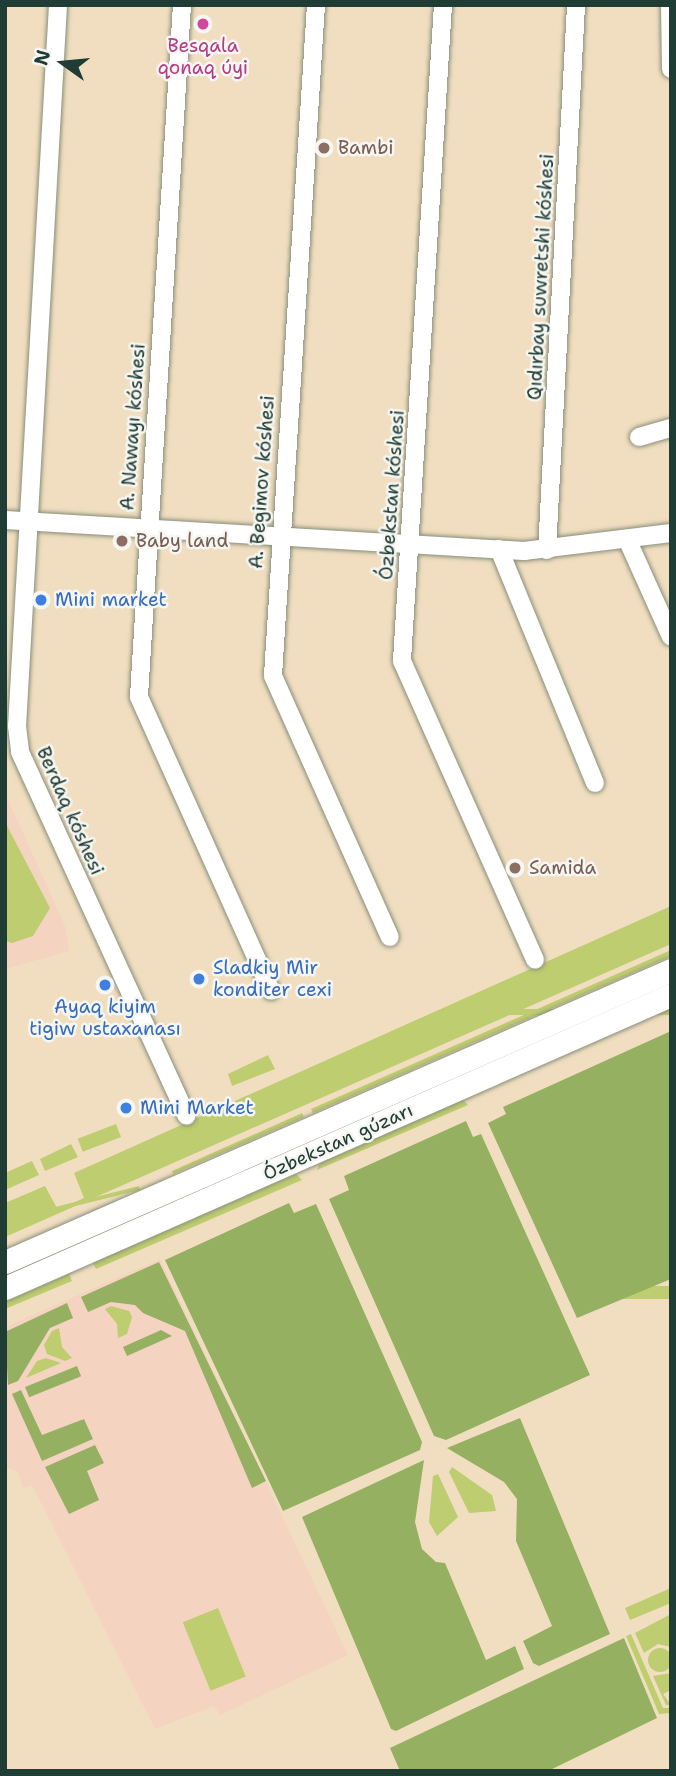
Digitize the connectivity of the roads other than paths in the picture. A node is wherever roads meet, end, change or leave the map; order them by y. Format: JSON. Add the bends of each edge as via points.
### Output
{"nodes":[{"id":1,"x":58,"y":5,"type":"edge"},
{"id":2,"x":181,"y":5,"type":"edge"},
{"id":3,"x":316,"y":5,"type":"edge"},
{"id":4,"x":443,"y":5,"type":"edge"},
{"id":5,"x":576,"y":5,"type":"edge"},
{"id":6,"x":670,"y":5,"type":"edge"},
{"id":7,"x":671,"y":69,"type":"edge"},
{"id":8,"x":671,"y":428,"type":"edge"},
{"id":9,"x":639,"y":437,"type":"dead end"},
{"id":10,"x":5,"y":520,"type":"edge"},
{"id":11,"x":29,"y":522,"type":"junction"},
{"id":12,"x":147,"y":528,"type":"junction"},
{"id":13,"x":671,"y":533,"type":"edge"},
{"id":14,"x":278,"y":537,"type":"junction"},
{"id":15,"x":627,"y":539,"type":"junction"},
{"id":16,"x":410,"y":544,"type":"junction"},
{"id":17,"x":499,"y":549,"type":"junction"},
{"id":18,"x":547,"y":550,"type":"junction"},
{"id":19,"x":671,"y":637,"type":"edge"},
{"id":20,"x":596,"y":783,"type":"dead end"},
{"id":21,"x":390,"y":937,"type":"dead end"},
{"id":22,"x":535,"y":960,"type":"dead end"},
{"id":23,"x":671,"y":970,"type":"edge"},
{"id":24,"x":271,"y":991,"type":"dead end"},
{"id":25,"x":671,"y":995,"type":"edge"},
{"id":26,"x":187,"y":1116,"type":"dead end"},
{"id":27,"x":5,"y":1262,"type":"edge"},
{"id":28,"x":5,"y":1288,"type":"edge"}],
"edges":[{"from":1,"to":11,"type":"street","name":"Berdaq kóshesi"},
{"from":2,"to":12,"type":"street","name":"A. Nawayı kóshesi"},
{"from":3,"to":14,"type":"street","name":"A. Begimov kóshesi"},
{"from":4,"to":16,"type":"street","name":"Ózbekstan kóshesi"},
{"from":5,"to":18,"type":"street","name":"Qıdırbay suwretshi kóshesi"},
{"from":6,"to":7,"type":"street"},
{"from":8,"to":9,"type":"street"},
{"from":10,"to":11,"type":"street"},
{"from":11,"to":12,"type":"street"},
{"from":11,"to":26,"type":"street","name":"Berdaq kóshesi","via":[[16,726],[20,752]]},
{"from":12,"to":14,"type":"street"},
{"from":12,"to":24,"type":"street","name":"A. Nawayı kóshesi","via":[[139,697]]},
{"from":13,"to":15,"type":"street"},
{"from":14,"to":16,"type":"street"},
{"from":14,"to":21,"type":"street","name":"A. Begimov kóshesi","via":[[273,676]]},
{"from":15,"to":18,"type":"street"},
{"from":15,"to":19,"type":"street"},
{"from":16,"to":17,"type":"street"},
{"from":16,"to":22,"type":"street","name":"Ózbekstan kóshesi","via":[[402,661]]},
{"from":17,"to":18,"type":"street"},
{"from":17,"to":20,"type":"street"},
{"from":23,"to":27,"type":"main road","name":"Ózbekstan gúzarı"},
{"from":25,"to":28,"type":"main road","name":"Ózbekstan gúzarı"}]}
